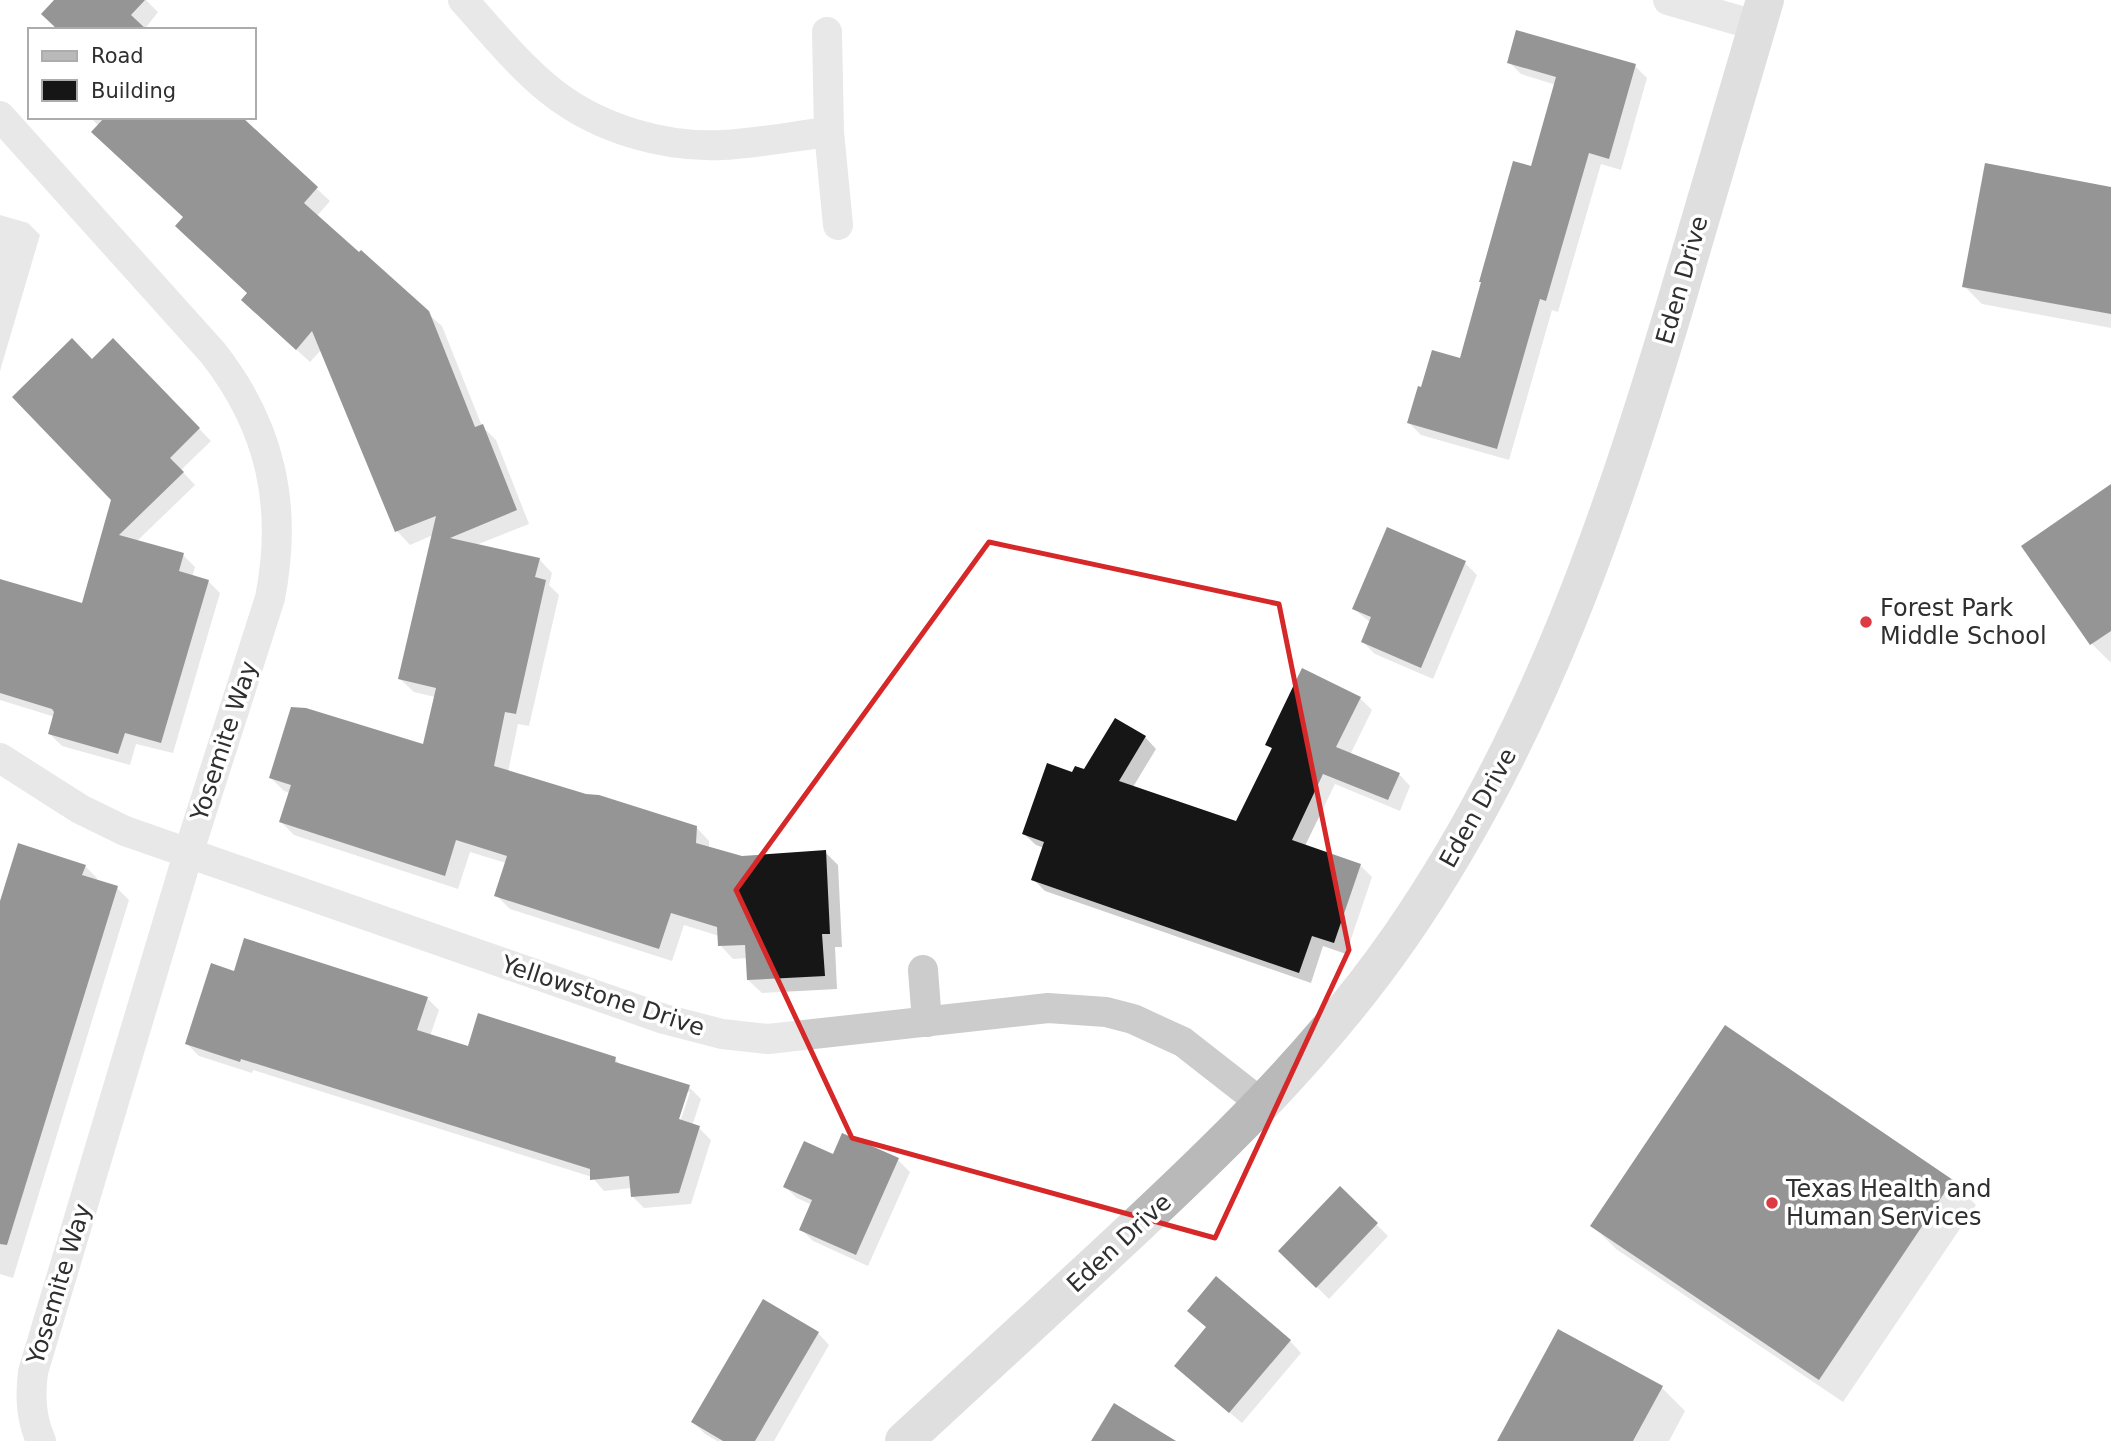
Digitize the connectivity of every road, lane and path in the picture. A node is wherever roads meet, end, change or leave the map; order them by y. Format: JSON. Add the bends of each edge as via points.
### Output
{"nodes":[{"id":1,"x":463,"y":0,"type":"edge"},
{"id":2,"x":1668,"y":0,"type":"edge"},
{"id":3,"x":1761,"y":13,"type":"edge"},
{"id":4,"x":827,"y":32,"type":"dead end"},
{"id":5,"x":0,"y":116,"type":"edge"},
{"id":6,"x":830,"y":132,"type":"junction"},
{"id":7,"x":838,"y":225,"type":"dead end"},
{"id":8,"x":0,"y":758,"type":"edge"},
{"id":9,"x":188,"y":854,"type":"junction"},
{"id":10,"x":923,"y":970,"type":"dead end"},
{"id":11,"x":927,"y":1022,"type":"junction"},
{"id":12,"x":1261,"y":1103,"type":"junction"},
{"id":13,"x":41,"y":1441,"type":"edge"},
{"id":14,"x":904,"y":1441,"type":"edge"}],
"edges":[{"from":1,"to":6,"type":"street","via":[[554,94],[639,135],[723,145]]},
{"from":2,"to":3,"type":"street"},
{"from":3,"to":12,"type":"street","name":"Eden Drive","via":[[1635,438],[1605,528],[1532,706],[1477,812],[1398,940],[1304,1058]]},
{"from":4,"to":6,"type":"street"},
{"from":5,"to":9,"type":"street","name":"Yosemite Way","via":[[213,353],[243,395],[265,449],[277,514],[275,572]]},
{"from":6,"to":7,"type":"street"},
{"from":8,"to":9,"type":"street","name":"Yellowstone Drive","via":[[100,820]]},
{"from":9,"to":11,"type":"street","name":"Yellowstone Drive","via":[[664,1019],[722,1034],[768,1039]]},
{"from":9,"to":13,"type":"street","name":"Yosemite Way","via":[[33,1372],[30,1400]]},
{"from":10,"to":11,"type":"street"},
{"from":11,"to":12,"type":"street","name":"Yellowstone Drive","via":[[1048,1008],[1119,1015],[1182,1042]]},
{"from":12,"to":14,"type":"street","name":"Eden Drive","via":[[1186,1181]]}]}
